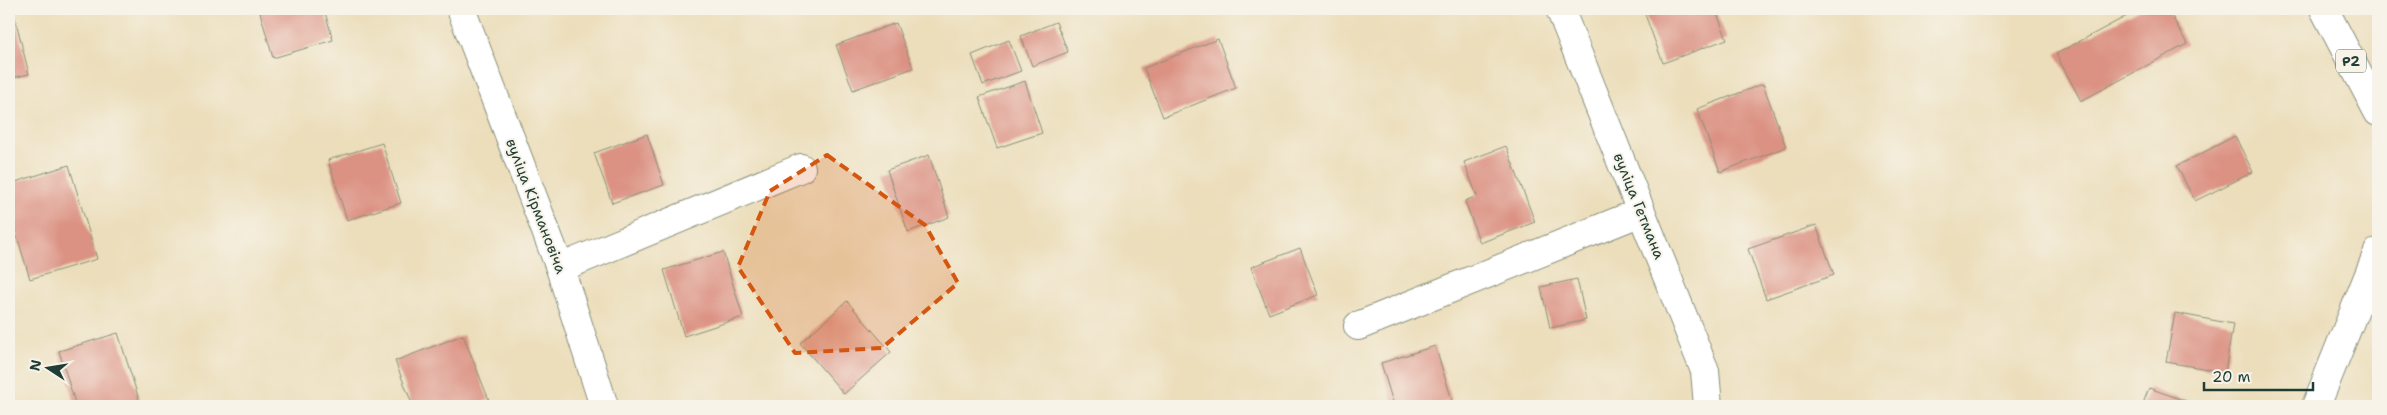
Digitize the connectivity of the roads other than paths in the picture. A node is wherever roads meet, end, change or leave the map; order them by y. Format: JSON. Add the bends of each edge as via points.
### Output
{"nodes":[{"id":1,"x":460,"y":9,"type":"edge"},
{"id":2,"x":1560,"y":9,"type":"edge"},
{"id":3,"x":2324,"y":9,"type":"edge"},
{"id":4,"x":2378,"y":112,"type":"edge"},
{"id":5,"x":801,"y":168,"type":"dead end"},
{"id":6,"x":1641,"y":212,"type":"junction"},
{"id":7,"x":2378,"y":252,"type":"edge"},
{"id":8,"x":560,"y":268,"type":"junction"},
{"id":9,"x":1358,"y":326,"type":"dead end"},
{"id":10,"x":604,"y":406,"type":"edge"},
{"id":11,"x":1708,"y":406,"type":"edge"},
{"id":12,"x":2316,"y":406,"type":"edge"}],
"edges":[{"from":1,"to":8,"type":"street","name":"вуліца Кірмановіча"},
{"from":2,"to":6,"type":"street","name":"вуліца Гетмана"},
{"from":3,"to":4,"type":"street","number":"Р2"},
{"from":5,"to":8,"type":"street"},
{"from":6,"to":9,"type":"street"},
{"from":6,"to":11,"type":"street","name":"вуліца Гетмана","via":[[1705,371]]},
{"from":7,"to":12,"type":"street"},
{"from":8,"to":10,"type":"street","name":"вуліца Кірмановіча"}]}
